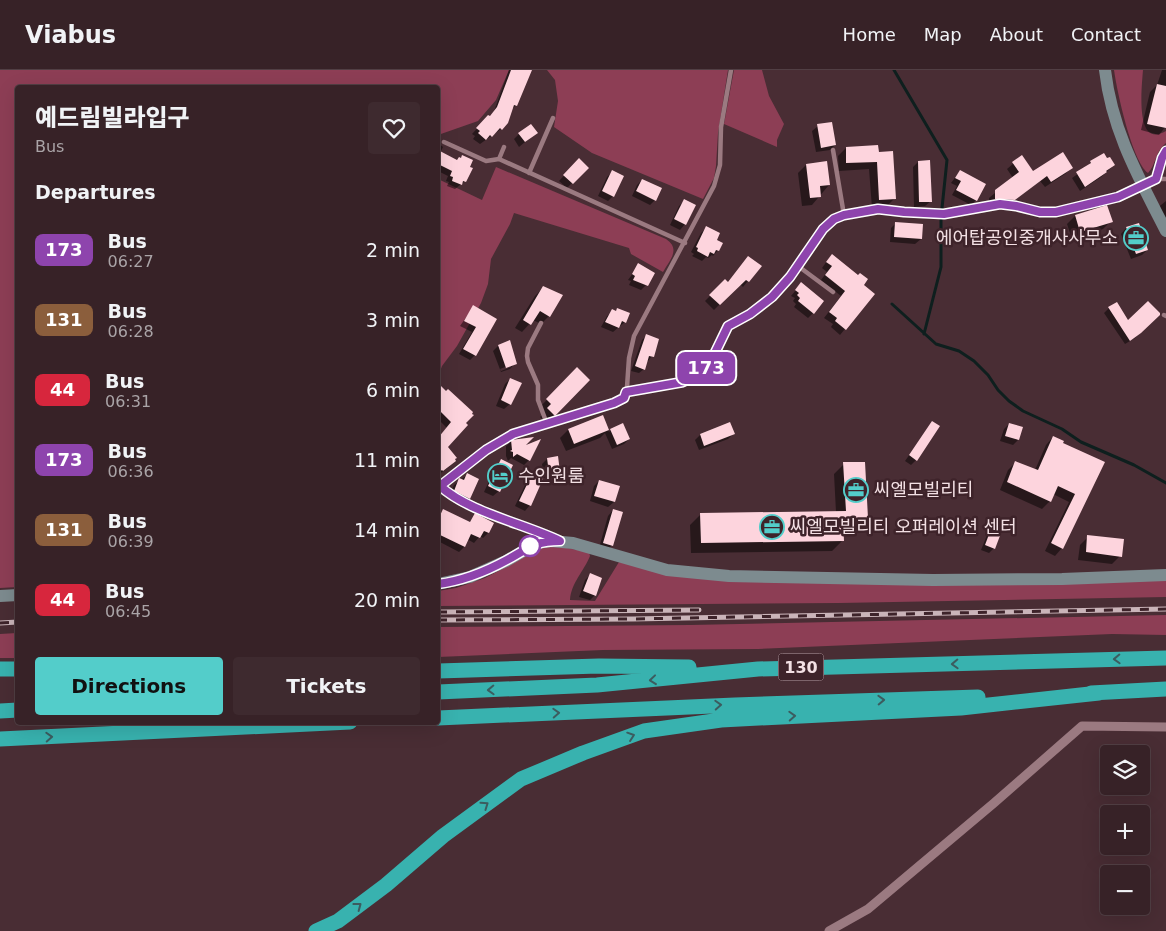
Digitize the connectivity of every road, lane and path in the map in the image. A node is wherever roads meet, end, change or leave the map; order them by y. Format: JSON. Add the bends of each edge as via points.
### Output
{"nodes":[{"id":1,"x":731,"y":70,"type":"edge"},
{"id":2,"x":1105,"y":70,"type":"edge"},
{"id":3,"x":553,"y":118,"type":"dead end"},
{"id":4,"x":444,"y":142,"type":"dead end"},
{"id":5,"x":504,"y":147,"type":"dead end"},
{"id":6,"x":834,"y":150,"type":"dead end"},
{"id":7,"x":1166,"y":151,"type":"edge"},
{"id":8,"x":499,"y":159,"type":"junction"},
{"id":9,"x":529,"y":173,"type":"junction"},
{"id":10,"x":1156,"y":179,"type":"junction"},
{"id":11,"x":1166,"y":179,"type":"edge"},
{"id":12,"x":1142,"y":186,"type":"junction"},
{"id":13,"x":844,"y":215,"type":"junction"},
{"id":14,"x":1166,"y":231,"type":"edge"},
{"id":15,"x":685,"y":242,"type":"junction"},
{"id":16,"x":798,"y":266,"type":"junction"},
{"id":17,"x":833,"y":292,"type":"dead end"},
{"id":18,"x":541,"y":323,"type":"dead end"},
{"id":19,"x":626,"y":392,"type":"junction"},
{"id":20,"x":547,"y":424,"type":"junction"},
{"id":21,"x":440,"y":486,"type":"edge"},
{"id":22,"x":440,"y":488,"type":"edge"},
{"id":23,"x":560,"y":541,"type":"junction"},
{"id":24,"x":1166,"y":574,"type":"edge"},
{"id":25,"x":440,"y":584,"type":"edge"},
{"id":26,"x":15,"y":595,"type":"edge"},
{"id":27,"x":0,"y":596,"type":"edge"},
{"id":28,"x":1166,"y":658,"type":"edge"},
{"id":29,"x":758,"y":668,"type":"junction"},
{"id":30,"x":0,"y":669,"type":"edge"},
{"id":31,"x":15,"y":669,"type":"edge"},
{"id":32,"x":440,"y":671,"type":"edge"},
{"id":33,"x":1166,"y":689,"type":"edge"},
{"id":34,"x":440,"y":692,"type":"edge"},
{"id":35,"x":1099,"y":693,"type":"junction"},
{"id":36,"x":15,"y":710,"type":"edge"},
{"id":37,"x":0,"y":711,"type":"edge"},
{"id":38,"x":440,"y":718,"type":"edge"},
{"id":39,"x":288,"y":725,"type":"edge"},
{"id":40,"x":1166,"y":727,"type":"edge"},
{"id":41,"x":0,"y":739,"type":"edge"},
{"id":42,"x":316,"y":931,"type":"edge"},
{"id":43,"x":829,"y":931,"type":"edge"}],
"edges":[{"from":1,"to":15,"type":"lane","via":[[721,127],[718,175]]},
{"from":2,"to":12,"type":"street","via":[[1119,134]]},
{"from":3,"to":9,"type":"lane"},
{"from":4,"to":8,"type":"lane","via":[[486,160]]},
{"from":5,"to":8,"type":"lane"},
{"from":6,"to":13,"type":"lane"},
{"from":7,"to":10,"type":"lane"},
{"from":8,"to":9,"type":"lane"},
{"from":9,"to":15,"type":"lane"},
{"from":10,"to":11,"type":"lane"},
{"from":10,"to":12,"type":"lane"},
{"from":12,"to":13,"type":"lane","via":[[1118,197],[1056,212],[1000,204],[944,214],[878,209]]},
{"from":12,"to":14,"type":"street"},
{"from":13,"to":16,"type":"lane","via":[[823,229]]},
{"from":15,"to":19,"type":"lane","via":[[634,336]]},
{"from":16,"to":17,"type":"lane"},
{"from":16,"to":19,"type":"lane","via":[[772,297],[728,326],[712,359],[700,373],[683,382]]},
{"from":18,"to":20,"type":"lane","via":[[527,356]]},
{"from":19,"to":20,"type":"lane","via":[[624,398],[614,403]]},
{"from":20,"to":21,"type":"lane","via":[[504,438]]},
{"from":22,"to":23,"type":"lane","via":[[472,505]]},
{"from":23,"to":24,"type":"street","via":[[667,570],[729,576],[933,580]]},
{"from":23,"to":25,"type":"street","via":[[537,543],[470,577]]},
{"from":26,"to":27,"type":"street"},
{"from":28,"to":29,"type":"highway","number":"130","one_way":true},
{"from":29,"to":32,"type":"highway","via":[[599,666]]},
{"from":29,"to":34,"type":"highway","number":"130","one_way":true,"via":[[597,685]]},
{"from":30,"to":31,"type":"highway"},
{"from":33,"to":35,"type":"highway","number":"130"},
{"from":38,"to":35,"type":"highway","number":"130","one_way":true},
{"from":42,"to":35,"type":"highway","one_way":true,"via":[[338,921],[443,836],[521,779],[644,731],[721,720],[961,708]]},
{"from":36,"to":37,"type":"highway"},
{"from":41,"to":39,"type":"highway","one_way":true},
{"from":40,"to":43,"type":"street","via":[[1082,726],[868,909]]}]}
